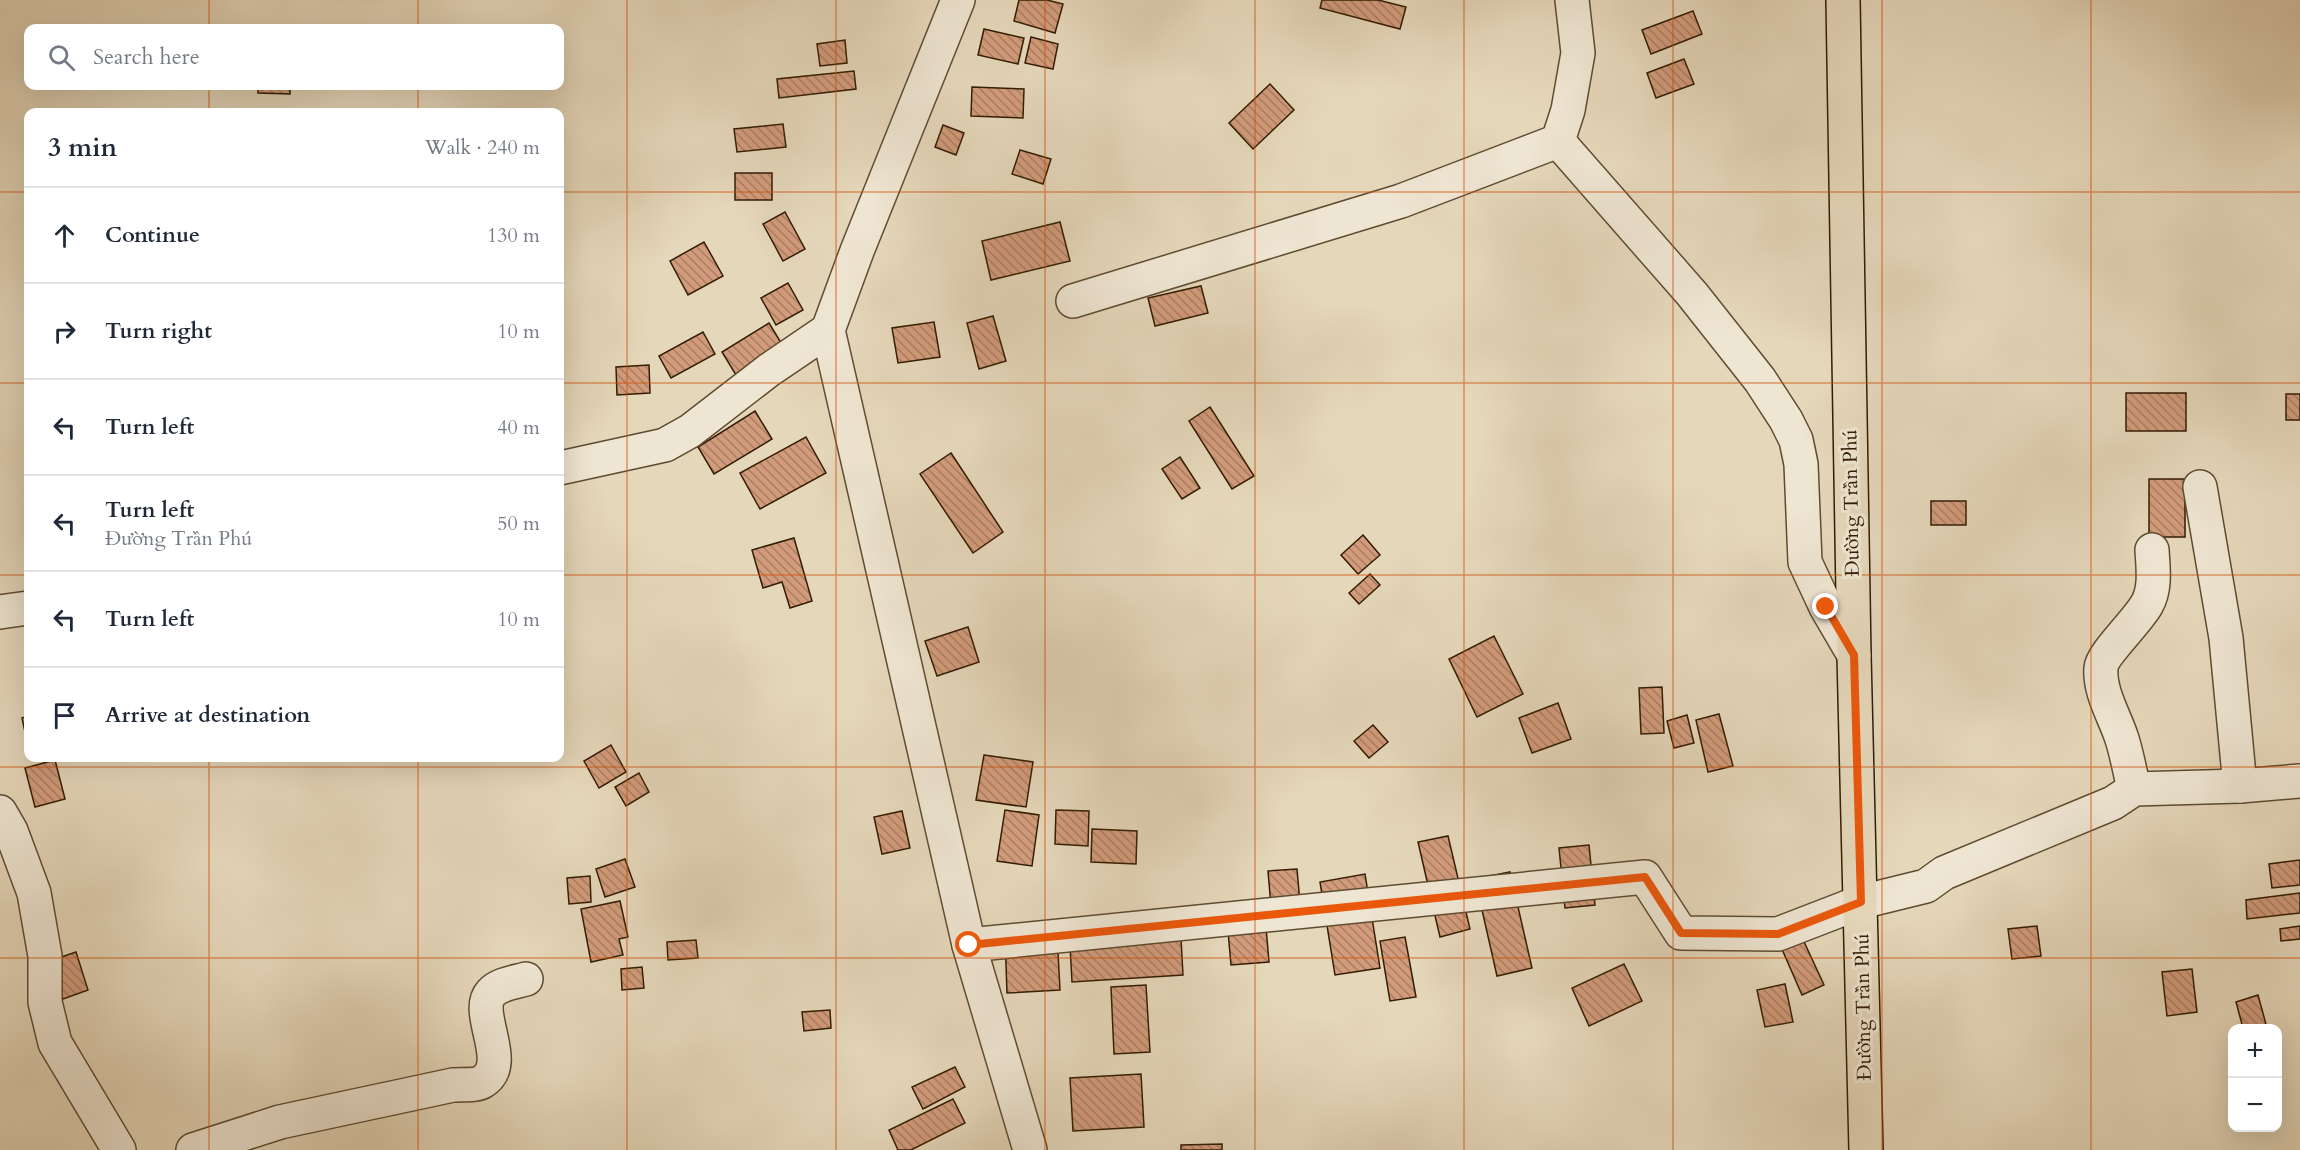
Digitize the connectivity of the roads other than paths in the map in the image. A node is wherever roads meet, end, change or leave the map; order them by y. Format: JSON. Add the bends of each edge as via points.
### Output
{"nodes":[{"id":1,"x":958,"y":0,"type":"edge"},
{"id":2,"x":1572,"y":0,"type":"edge"},
{"id":3,"x":1843,"y":0,"type":"edge"},
{"id":4,"x":1558,"y":141,"type":"junction"},
{"id":5,"x":1073,"y":301,"type":"dead end"},
{"id":6,"x":828,"y":330,"type":"junction"},
{"id":7,"x":564,"y":467,"type":"edge"},
{"id":8,"x":2200,"y":487,"type":"dead end"},
{"id":9,"x":2152,"y":550,"type":"dead end"},
{"id":10,"x":24,"y":609,"type":"edge"},
{"id":11,"x":0,"y":612,"type":"edge"},
{"id":12,"x":1854,"y":655,"type":"junction"},
{"id":13,"x":2300,"y":781,"type":"edge"},
{"id":14,"x":2240,"y":786,"type":"junction"},
{"id":15,"x":2134,"y":789,"type":"junction"},
{"id":16,"x":0,"y":812,"type":"edge"},
{"id":17,"x":1861,"y":902,"type":"junction"},
{"id":18,"x":969,"y":945,"type":"junction"},
{"id":19,"x":526,"y":979,"type":"dead end"},
{"id":20,"x":119,"y":1150,"type":"edge"},
{"id":21,"x":193,"y":1150,"type":"edge"},
{"id":22,"x":1030,"y":1150,"type":"edge"},
{"id":23,"x":1866,"y":1150,"type":"edge"}],
"edges":[{"from":1,"to":6,"type":"street"},
{"from":2,"to":4,"type":"street","via":[[1578,53]]},
{"from":3,"to":12,"type":"main road","name":"Đường Trần Phú"},
{"from":4,"to":5,"type":"street","via":[[1401,201]]},
{"from":4,"to":12,"type":"street","via":[[1692,294],[1760,380],[1786,420],[1796,440],[1801,464],[1805,562]]},
{"from":6,"to":7,"type":"street","via":[[665,445]]},
{"from":6,"to":18,"type":"street"},
{"from":8,"to":14,"type":"street","via":[[2226,638]]},
{"from":9,"to":15,"type":"street","via":[[2152,592],[2147,604],[2101,666]]},
{"from":10,"to":11,"type":"street"},
{"from":12,"to":17,"type":"main road","name":"Đường Trần Phú"},
{"from":13,"to":14,"type":"street"},
{"from":14,"to":15,"type":"street"},
{"from":15,"to":17,"type":"street","via":[[2113,803],[1944,873],[1926,886]]},
{"from":16,"to":20,"type":"street","via":[[34,893],[45,956],[49,1027]]},
{"from":17,"to":18,"type":"street","via":[[1778,934],[1681,933],[1645,877]]},
{"from":17,"to":23,"type":"main road","name":"Đường Trần Phú"},
{"from":18,"to":22,"type":"street"},
{"from":19,"to":21,"type":"street","via":[[498,987],[490,994],[486,1005],[495,1061],[489,1076],[480,1083],[453,1085],[280,1122]]}]}
